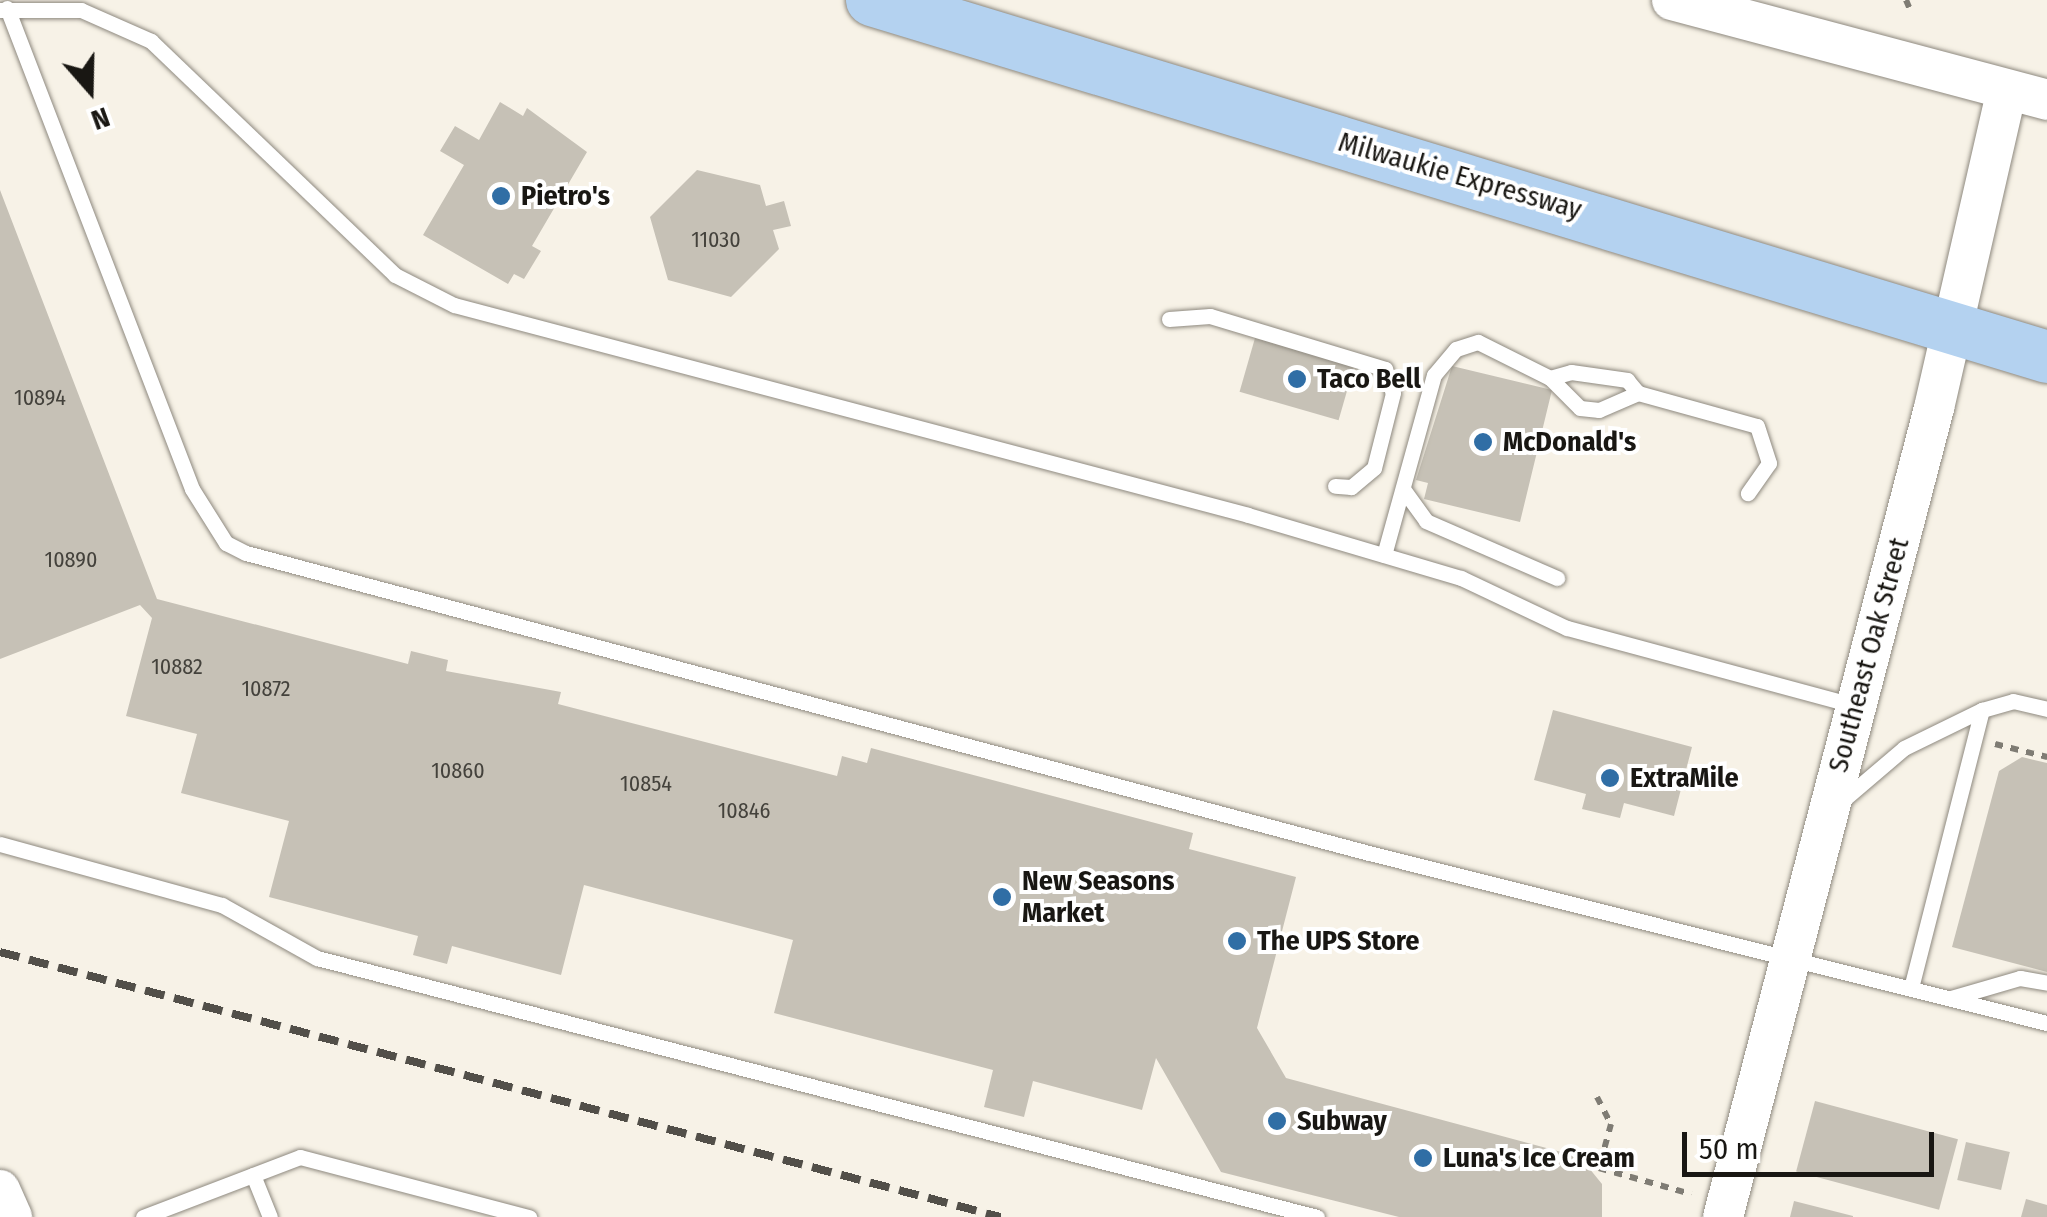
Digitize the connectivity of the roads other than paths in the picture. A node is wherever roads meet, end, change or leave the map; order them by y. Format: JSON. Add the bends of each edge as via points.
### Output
{"nodes":[{"id":1,"x":872,"y":0,"type":"edge"},
{"id":2,"x":1672,"y":0,"type":"edge"},
{"id":3,"x":3,"y":9,"type":"edge"},
{"id":4,"x":2008,"y":90,"type":"junction"},
{"id":5,"x":2047,"y":100,"type":"edge"},
{"id":6,"x":1169,"y":320,"type":"dead end"},
{"id":7,"x":1952,"y":324,"type":"junction"},
{"id":8,"x":2047,"y":356,"type":"edge"},
{"id":9,"x":1550,"y":378,"type":"junction"},
{"id":10,"x":1638,"y":393,"type":"junction"},
{"id":11,"x":1335,"y":486,"type":"dead end"},
{"id":12,"x":1403,"y":489,"type":"junction"},
{"id":13,"x":1748,"y":493,"type":"dead end"},
{"id":14,"x":1384,"y":555,"type":"junction"},
{"id":15,"x":1557,"y":578,"type":"dead end"},
{"id":16,"x":1856,"y":706,"type":"junction"},
{"id":17,"x":1982,"y":710,"type":"junction"},
{"id":18,"x":2047,"y":710,"type":"edge"},
{"id":19,"x":1828,"y":812,"type":"junction"},
{"id":20,"x":0,"y":844,"type":"edge"},
{"id":21,"x":1788,"y":958,"type":"junction"},
{"id":22,"x":2047,"y":983,"type":"edge"},
{"id":23,"x":1911,"y":988,"type":"junction"},
{"id":24,"x":1951,"y":998,"type":"junction"},
{"id":25,"x":2047,"y":1023,"type":"edge"},
{"id":26,"x":253,"y":1175,"type":"junction"},
{"id":27,"x":0,"y":1190,"type":"edge"},
{"id":28,"x":1708,"y":1206,"type":"edge"},
{"id":29,"x":12,"y":1217,"type":"edge"},
{"id":30,"x":143,"y":1217,"type":"edge"},
{"id":31,"x":270,"y":1217,"type":"edge"},
{"id":32,"x":530,"y":1217,"type":"edge"},
{"id":33,"x":1317,"y":1217,"type":"edge"}],
"edges":[{"from":1,"to":7,"type":"highway","name":"Milwaukie Expressway"},
{"from":2,"to":4,"type":"street"},
{"from":3,"to":14,"type":"lane","via":[[80,10],[150,41],[414,290]]},
{"from":3,"to":21,"type":"lane","via":[[192,488],[226,543],[1369,854]]},
{"from":4,"to":5,"type":"street"},
{"from":4,"to":7,"type":"street","name":"Southeast Oak Street"},
{"from":6,"to":11,"type":"lane","via":[[1210,316],[1385,369],[1393,392],[1374,468],[1351,487]]},
{"from":7,"to":8,"type":"highway","name":"Milwaukie Expressway"},
{"from":7,"to":16,"type":"street","name":"Southeast Oak Street"},
{"from":9,"to":10,"type":"lane","via":[[1571,372],[1626,380]]},
{"from":9,"to":10,"type":"lane","via":[[1580,408]]},
{"from":9,"to":12,"type":"lane","via":[[1478,342],[1456,349],[1434,376]]},
{"from":10,"to":13,"type":"lane","via":[[1757,426],[1769,463]]},
{"from":12,"to":14,"type":"lane"},
{"from":12,"to":15,"type":"lane","via":[[1426,520]]},
{"from":14,"to":16,"type":"lane","via":[[1461,578],[1568,628]]},
{"from":16,"to":19,"type":"street","name":"Southeast Oak Street"},
{"from":17,"to":18,"type":"lane","via":[[2013,702]]},
{"from":17,"to":19,"type":"lane","via":[[1904,748]]},
{"from":17,"to":23,"type":"lane"},
{"from":19,"to":21,"type":"street","name":"Southeast Oak Street"},
{"from":20,"to":33,"type":"lane","via":[[222,905],[317,958]]},
{"from":21,"to":23,"type":"lane"},
{"from":21,"to":28,"type":"street","name":"Southeast Oak Street"},
{"from":22,"to":24,"type":"lane","via":[[2020,978]]},
{"from":23,"to":24,"type":"lane"},
{"from":24,"to":25,"type":"lane"},
{"from":26,"to":30,"type":"lane"},
{"from":26,"to":31,"type":"lane"},
{"from":26,"to":32,"type":"lane","via":[[300,1158]]},
{"from":27,"to":29,"type":"street"}]}
